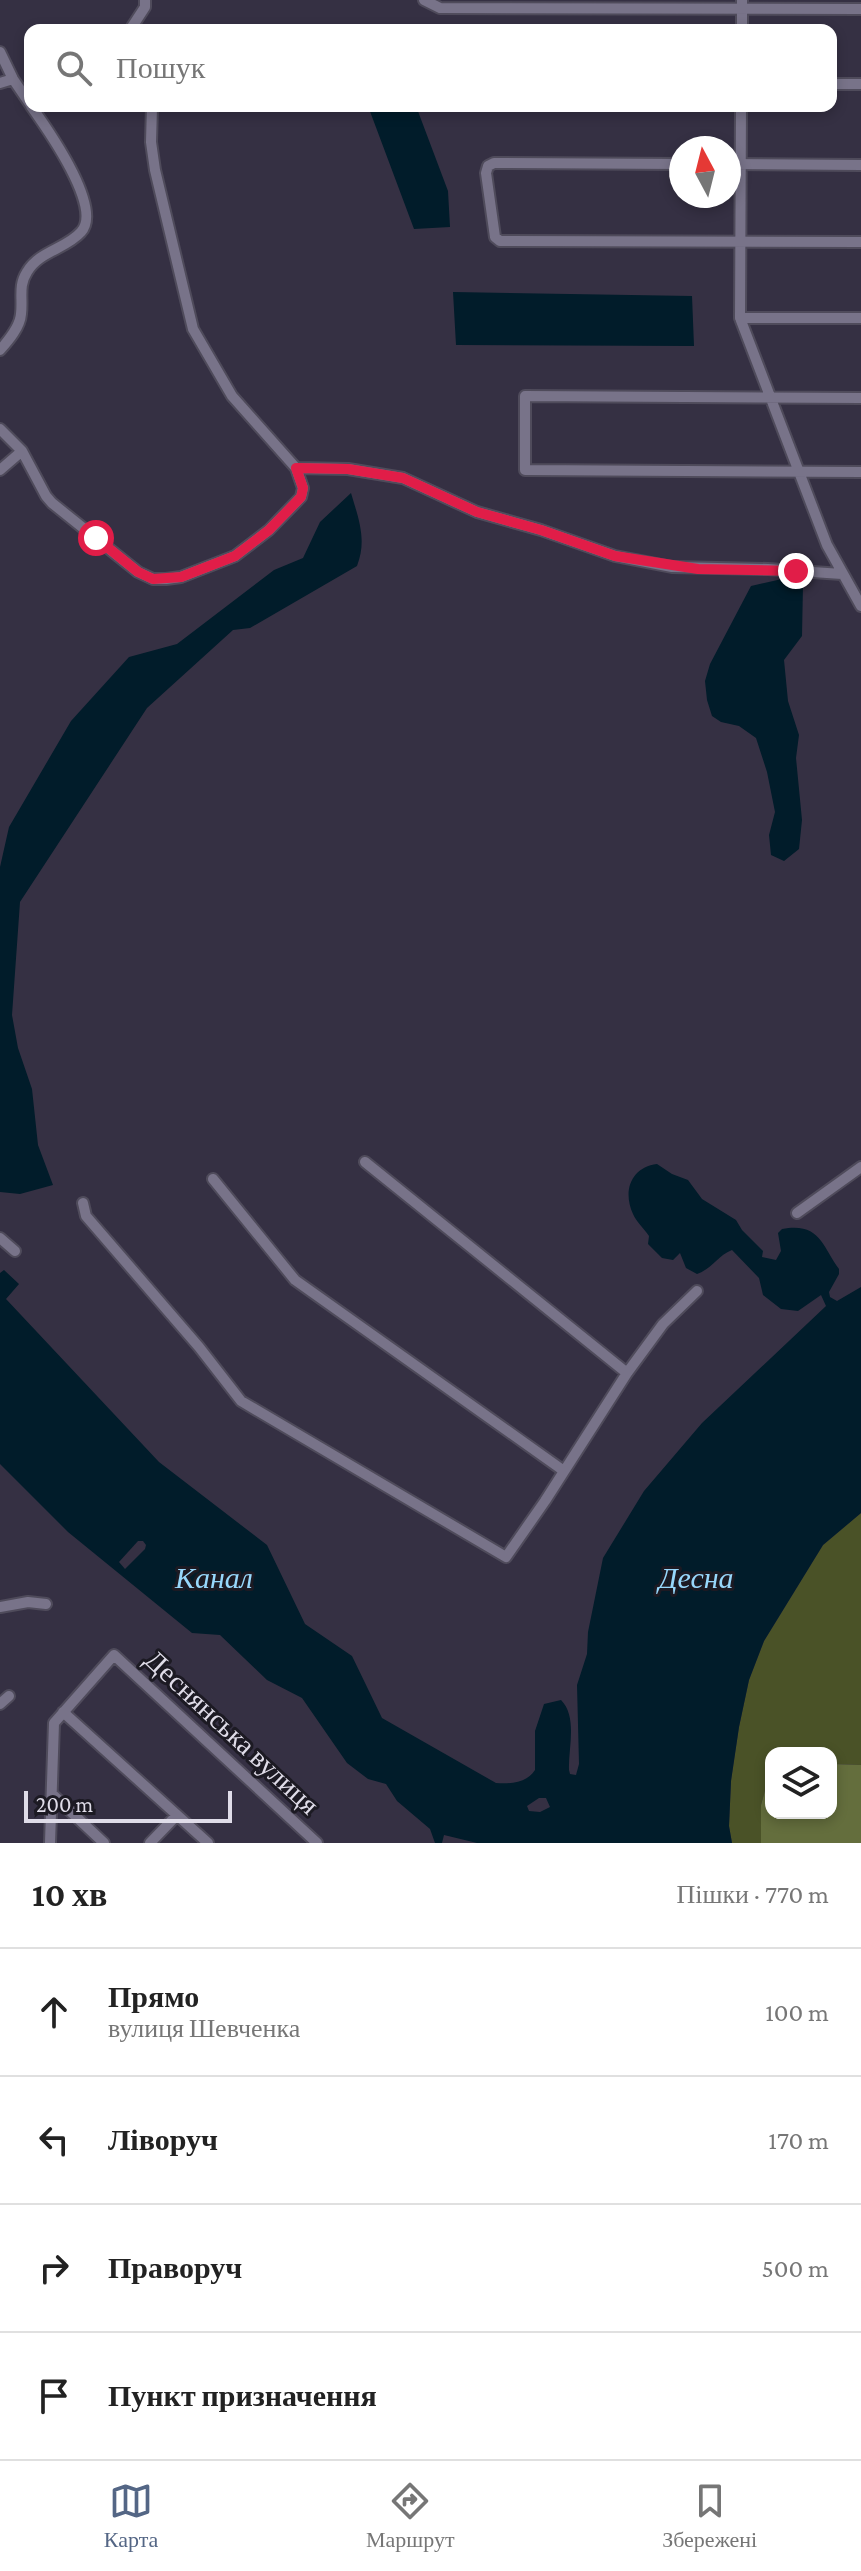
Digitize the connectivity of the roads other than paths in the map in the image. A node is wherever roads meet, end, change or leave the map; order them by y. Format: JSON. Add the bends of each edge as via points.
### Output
{"nodes":[{"id":1,"x":145,"y":0,"type":"edge"},
{"id":2,"x":424,"y":0,"type":"edge"},
{"id":3,"x":742,"y":4,"type":"edge"},
{"id":4,"x":861,"y":9,"type":"edge"},
{"id":5,"x":134,"y":24,"type":"edge"},
{"id":6,"x":0,"y":52,"type":"edge"},
{"id":7,"x":13,"y":79,"type":"junction"},
{"id":8,"x":0,"y":83,"type":"edge"},
{"id":9,"x":837,"y":84,"type":"edge"},
{"id":10,"x":861,"y":84,"type":"edge"},
{"id":11,"x":24,"y":95,"type":"edge"},
{"id":12,"x":35,"y":112,"type":"edge"},
{"id":13,"x":152,"y":112,"type":"edge"},
{"id":14,"x":740,"y":112,"type":"edge"},
{"id":15,"x":738,"y":136,"type":"edge"},
{"id":16,"x":669,"y":164,"type":"edge"},
{"id":17,"x":741,"y":164,"type":"edge"},
{"id":18,"x":861,"y":165,"type":"edge"},
{"id":19,"x":737,"y":208,"type":"edge"},
{"id":20,"x":739,"y":242,"type":"junction"},
{"id":21,"x":861,"y":242,"type":"edge"},
{"id":22,"x":740,"y":318,"type":"junction"},
{"id":23,"x":861,"y":318,"type":"edge"},
{"id":24,"x":0,"y":350,"type":"edge"},
{"id":25,"x":771,"y":398,"type":"junction"},
{"id":26,"x":861,"y":398,"type":"edge"},
{"id":27,"x":0,"y":429,"type":"edge"},
{"id":28,"x":22,"y":451,"type":"junction"},
{"id":29,"x":296,"y":468,"type":"junction"},
{"id":30,"x":0,"y":470,"type":"edge"},
{"id":31,"x":800,"y":472,"type":"junction"},
{"id":32,"x":861,"y":472,"type":"edge"},
{"id":33,"x":842,"y":574,"type":"junction"},
{"id":34,"x":861,"y":606,"type":"edge"},
{"id":35,"x":365,"y":1162,"type":"dead end"},
{"id":36,"x":861,"y":1167,"type":"edge"},
{"id":37,"x":213,"y":1179,"type":"dead end"},
{"id":38,"x":83,"y":1203,"type":"dead end"},
{"id":39,"x":797,"y":1213,"type":"dead end"},
{"id":40,"x":0,"y":1238,"type":"edge"},
{"id":41,"x":15,"y":1251,"type":"dead end"},
{"id":42,"x":697,"y":1291,"type":"dead end"},
{"id":43,"x":627,"y":1373,"type":"junction"},
{"id":44,"x":564,"y":1471,"type":"junction"},
{"id":45,"x":46,"y":1604,"type":"dead end"},
{"id":46,"x":0,"y":1607,"type":"edge"},
{"id":47,"x":9,"y":1696,"type":"dead end"},
{"id":48,"x":0,"y":1704,"type":"edge"},
{"id":49,"x":63,"y":1712,"type":"junction"},
{"id":50,"x":52,"y":1794,"type":"junction"},
{"id":51,"x":177,"y":1815,"type":"junction"},
{"id":52,"x":50,"y":1843,"type":"edge"},
{"id":53,"x":104,"y":1843,"type":"edge"},
{"id":54,"x":150,"y":1843,"type":"edge"},
{"id":55,"x":208,"y":1843,"type":"edge"},
{"id":56,"x":317,"y":1843,"type":"edge"}],
"edges":[{"from":1,"to":5,"type":"street"},
{"from":2,"to":3,"type":"street","via":[[440,8]]},
{"from":3,"to":4,"type":"street"},
{"from":6,"to":7,"type":"street"},
{"from":7,"to":8,"type":"street"},
{"from":7,"to":11,"type":"street"},
{"from":9,"to":10,"type":"street"},
{"from":12,"to":24,"type":"street","via":[[71,169],[85,224],[80,234],[29,269],[20,294],[20,322]]},
{"from":13,"to":29,"type":"street","via":[[155,170],[193,329],[232,396]]},
{"from":14,"to":15,"type":"street"},
{"from":16,"to":20,"type":"street","via":[[494,163],[486,173],[497,240]]},
{"from":17,"to":18,"type":"street"},
{"from":19,"to":20,"type":"street"},
{"from":20,"to":21,"type":"street"},
{"from":20,"to":22,"type":"street"},
{"from":22,"to":23,"type":"street"},
{"from":22,"to":25,"type":"street"},
{"from":25,"to":26,"type":"street"},
{"from":25,"to":31,"type":"street"},
{"from":25,"to":31,"type":"street","via":[[525,396],[525,470]]},
{"from":27,"to":28,"type":"street"},
{"from":28,"to":29,"type":"street","via":[[52,503],[153,579],[181,577],[250,547],[301,497]]},
{"from":28,"to":30,"type":"street"},
{"from":29,"to":33,"type":"street","via":[[403,478],[477,512],[615,556],[698,569]]},
{"from":31,"to":32,"type":"street"},
{"from":31,"to":33,"type":"street"},
{"from":33,"to":34,"type":"street"},
{"from":35,"to":43,"type":"street"},
{"from":36,"to":39,"type":"street"},
{"from":37,"to":44,"type":"street","via":[[295,1280]]},
{"from":38,"to":44,"type":"street","via":[[86,1216],[241,1401],[506,1557]]},
{"from":40,"to":41,"type":"street"},
{"from":42,"to":43,"type":"street","via":[[663,1324]]},
{"from":43,"to":44,"type":"street"},
{"from":45,"to":46,"type":"street"},
{"from":47,"to":48,"type":"street"},
{"from":49,"to":50,"type":"street","via":[[52,1733]]},
{"from":49,"to":51,"type":"street"},
{"from":49,"to":56,"type":"street","name":"Деснянська вулиця","via":[[114,1655]]},
{"from":50,"to":52,"type":"street"},
{"from":50,"to":53,"type":"street"},
{"from":51,"to":54,"type":"street"},
{"from":51,"to":55,"type":"street"}]}
